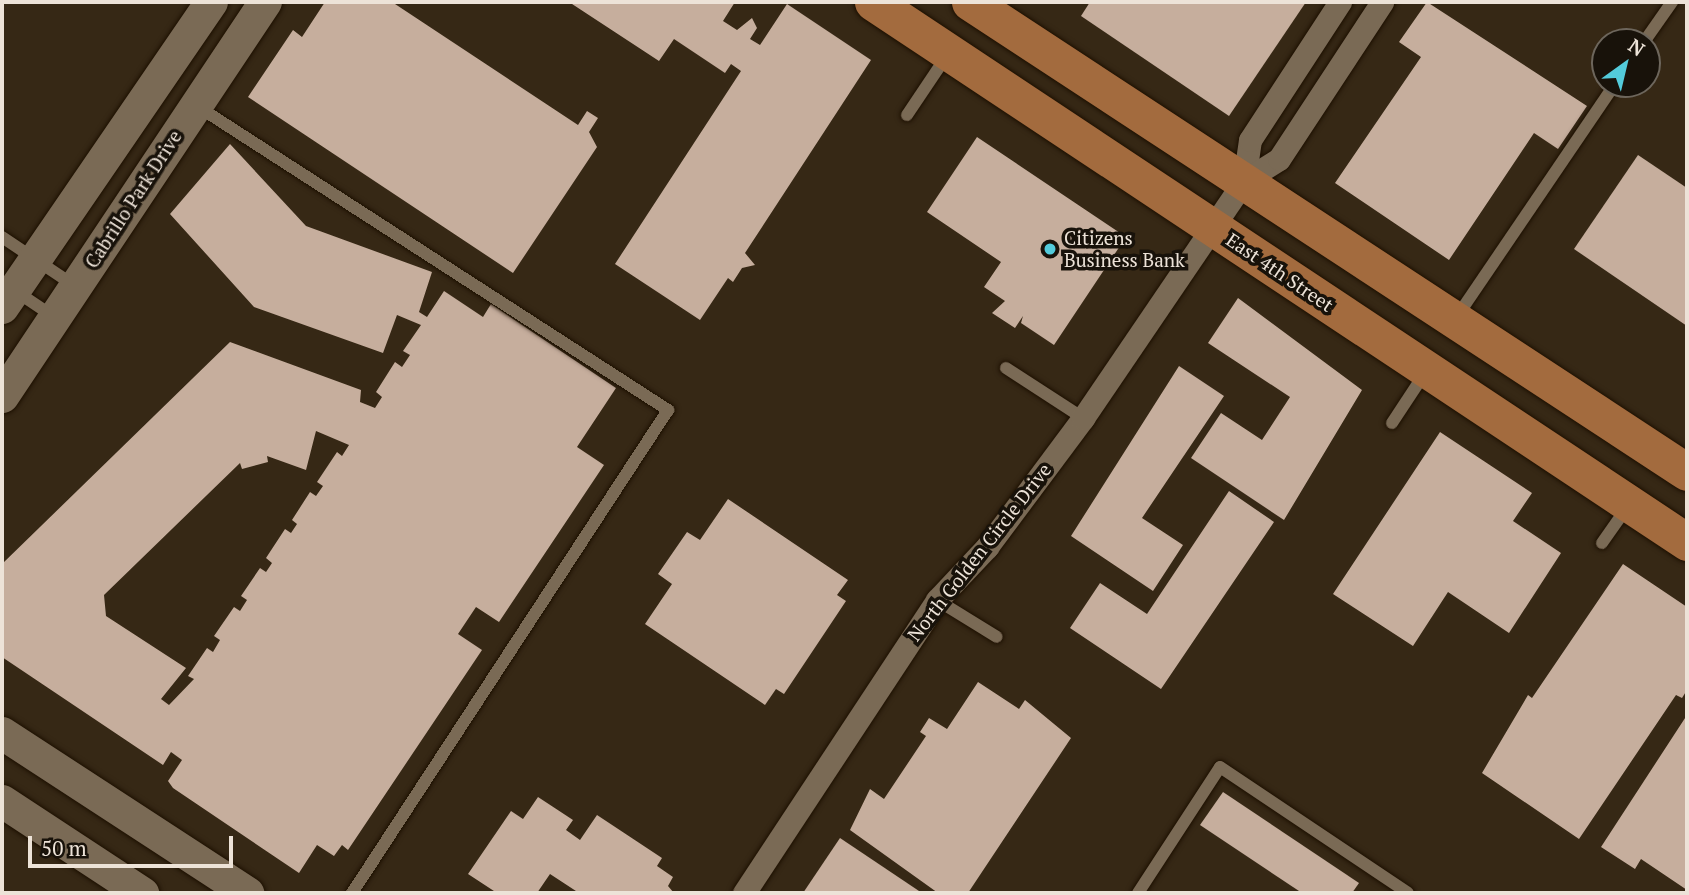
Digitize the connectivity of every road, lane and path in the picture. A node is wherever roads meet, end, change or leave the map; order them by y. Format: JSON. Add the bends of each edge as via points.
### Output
{"nodes":[{"id":1,"x":211,"y":2,"type":"edge"},
{"id":2,"x":265,"y":2,"type":"edge"},
{"id":3,"x":873,"y":2,"type":"edge"},
{"id":4,"x":972,"y":2,"type":"edge"},
{"id":5,"x":1340,"y":2,"type":"edge"},
{"id":6,"x":1672,"y":2,"type":"edge"},
{"id":7,"x":1375,"y":4,"type":"edge"},
{"id":8,"x":1654,"y":28,"type":"edge"},
{"id":9,"x":949,"y":52,"type":"junction"},
{"id":10,"x":1605,"y":98,"type":"edge"},
{"id":11,"x":195,"y":105,"type":"junction"},
{"id":12,"x":907,"y":115,"type":"dead end"},
{"id":13,"x":1244,"y":181,"type":"junction"},
{"id":14,"x":1213,"y":226,"type":"junction"},
{"id":15,"x":2,"y":237,"type":"edge"},
{"id":16,"x":34,"y":258,"type":"junction"},
{"id":17,"x":75,"y":286,"type":"junction"},
{"id":18,"x":5,"y":293,"type":"edge"},
{"id":19,"x":54,"y":317,"type":"junction"},
{"id":20,"x":1453,"y":321,"type":"junction"},
{"id":21,"x":1006,"y":368,"type":"dead end"},
{"id":22,"x":1426,"y":371,"type":"junction"},
{"id":23,"x":2,"y":396,"type":"edge"},
{"id":24,"x":1083,"y":418,"type":"junction"},
{"id":25,"x":1392,"y":423,"type":"dead end"},
{"id":26,"x":1687,"y":472,"type":"edge"},
{"id":27,"x":1629,"y":504,"type":"junction"},
{"id":28,"x":1687,"y":542,"type":"edge"},
{"id":29,"x":1602,"y":543,"type":"dead end"},
{"id":30,"x":937,"y":600,"type":"junction"},
{"id":31,"x":997,"y":637,"type":"dead end"},
{"id":32,"x":2,"y":733,"type":"edge"},
{"id":33,"x":2,"y":802,"type":"edge"},
{"id":34,"x":142,"y":893,"type":"edge"},
{"id":35,"x":247,"y":893,"type":"edge"},
{"id":36,"x":352,"y":893,"type":"edge"},
{"id":37,"x":744,"y":893,"type":"edge"},
{"id":38,"x":1138,"y":893,"type":"edge"},
{"id":39,"x":1408,"y":893,"type":"edge"}],
"edges":[{"from":1,"to":16,"type":"street"},
{"from":2,"to":11,"type":"street","name":"Cabrillo Park Drive"},
{"from":3,"to":9,"type":"main road","name":"East 4th Street"},
{"from":4,"to":13,"type":"main road"},
{"from":5,"to":13,"type":"street","name":"North Golden Circle Drive","via":[[1250,140]]},
{"from":6,"to":8,"type":"lane"},
{"from":7,"to":13,"type":"street","name":"North Golden Circle Drive","via":[[1279,159]]},
{"from":9,"to":12,"type":"lane"},
{"from":9,"to":14,"type":"main road","name":"East 4th Street"},
{"from":10,"to":20,"type":"lane"},
{"from":11,"to":17,"type":"street","name":"Cabrillo Park Drive"},
{"from":11,"to":36,"type":"lane","via":[[668,410]]},
{"from":13,"to":14,"type":"street","name":"North Golden Circle Drive"},
{"from":13,"to":20,"type":"main road"},
{"from":14,"to":22,"type":"main road","name":"East 4th Street"},
{"from":14,"to":24,"type":"street","name":"North Golden Circle Drive"},
{"from":15,"to":16,"type":"lane"},
{"from":16,"to":17,"type":"lane"},
{"from":16,"to":18,"type":"street"},
{"from":17,"to":19,"type":"street","name":"Cabrillo Park Drive"},
{"from":18,"to":19,"type":"lane"},
{"from":19,"to":23,"type":"street","name":"Cabrillo Park Drive"},
{"from":20,"to":26,"type":"main road"},
{"from":21,"to":24,"type":"lane"},
{"from":22,"to":25,"type":"lane"},
{"from":22,"to":27,"type":"main road","name":"East 4th Street"},
{"from":24,"to":30,"type":"street","name":"North Golden Circle Drive","via":[[987,547]]},
{"from":27,"to":28,"type":"main road","name":"East 4th Street"},
{"from":27,"to":29,"type":"lane"},
{"from":30,"to":31,"type":"lane"},
{"from":30,"to":37,"type":"street","name":"North Golden Circle Drive"},
{"from":32,"to":35,"type":"street"},
{"from":33,"to":34,"type":"street"},
{"from":38,"to":39,"type":"lane","via":[[1220,767]]}]}
